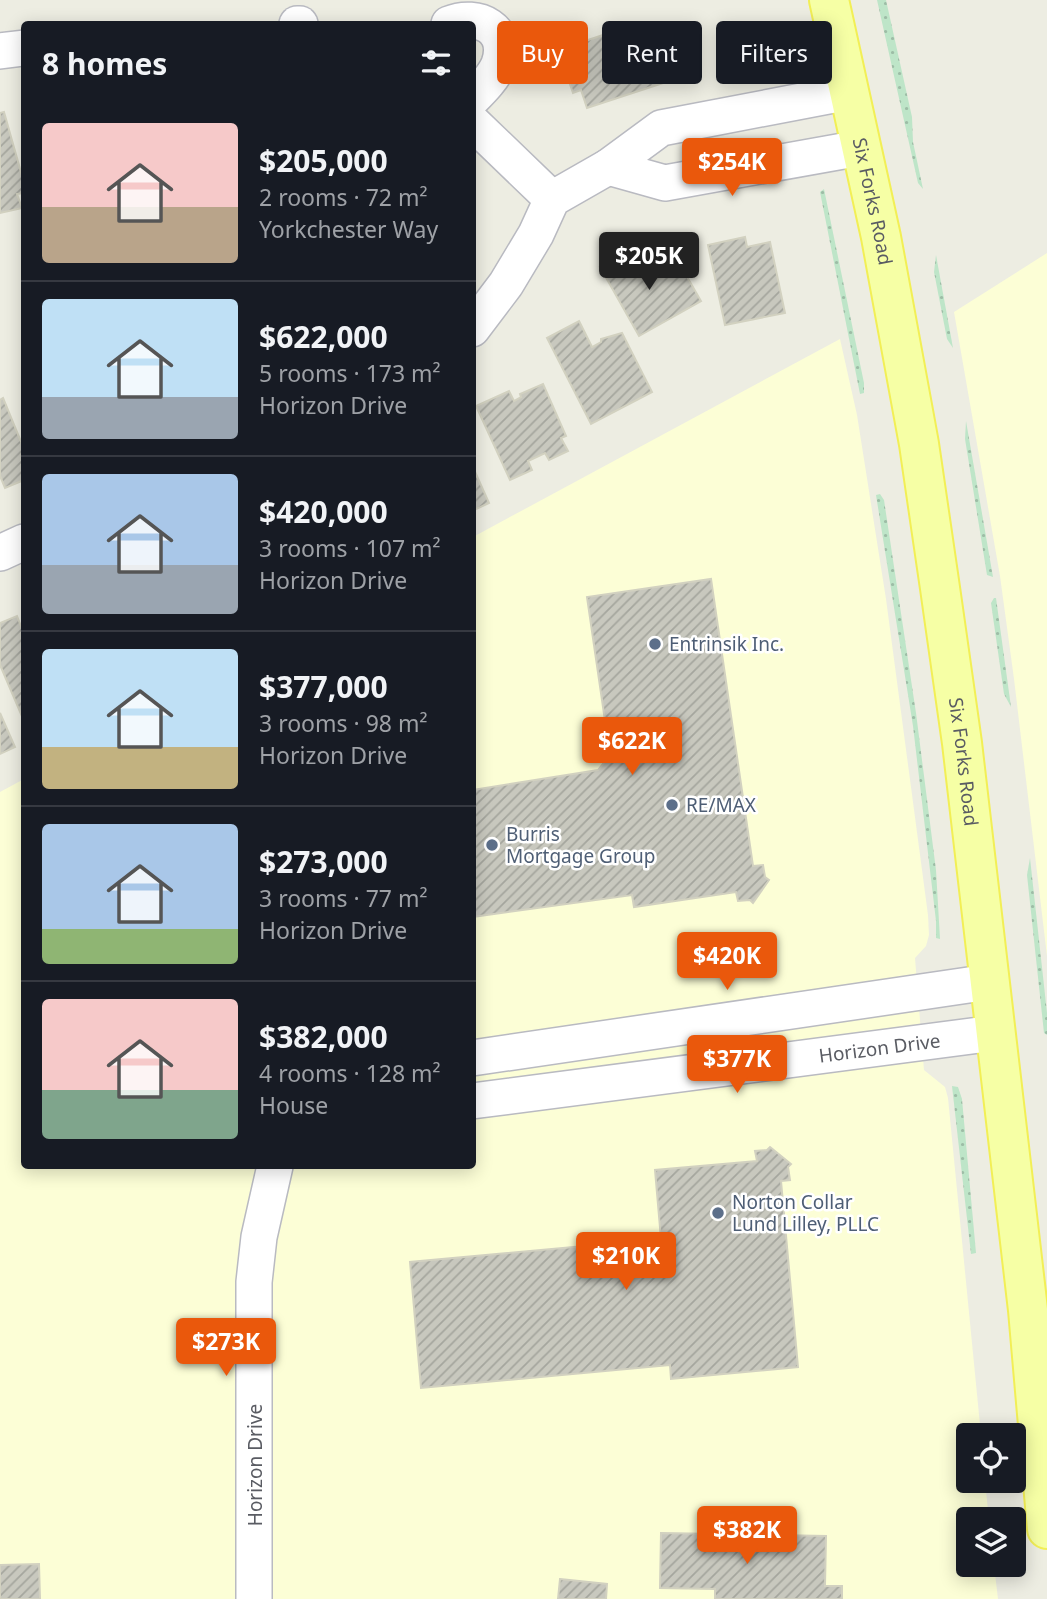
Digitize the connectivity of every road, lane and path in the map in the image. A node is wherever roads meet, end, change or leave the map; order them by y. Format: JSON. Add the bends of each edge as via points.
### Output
{"nodes":[{"id":1,"x":829,"y":0,"type":"edge"},
{"id":2,"x":460,"y":21,"type":"edge"},
{"id":3,"x":21,"y":48,"type":"edge"},
{"id":4,"x":0,"y":51,"type":"edge"},
{"id":5,"x":849,"y":92,"type":"junction"},
{"id":6,"x":476,"y":94,"type":"edge"},
{"id":7,"x":476,"y":126,"type":"edge"},
{"id":8,"x":860,"y":148,"type":"junction"},
{"id":9,"x":608,"y":167,"type":"junction"},
{"id":10,"x":552,"y":200,"type":"junction"},
{"id":11,"x":476,"y":324,"type":"edge"},
{"id":12,"x":21,"y":543,"type":"edge"},
{"id":13,"x":0,"y":553,"type":"edge"},
{"id":14,"x":989,"y":982,"type":"junction"},
{"id":15,"x":995,"y":1033,"type":"junction"},
{"id":16,"x":476,"y":1057,"type":"edge"},
{"id":17,"x":476,"y":1100,"type":"edge"},
{"id":18,"x":274,"y":1169,"type":"edge"},
{"id":19,"x":1038,"y":1310,"type":"edge"},
{"id":20,"x":1047,"y":1529,"type":"edge"},
{"id":21,"x":254,"y":1599,"type":"edge"}],
"edges":[{"from":1,"to":5,"type":"main road","name":"Six Forks Road"},
{"from":2,"to":6,"type":"street","via":[[485,22],[501,42],[495,73]]},
{"from":3,"to":4,"type":"street"},
{"from":5,"to":8,"type":"main road","name":"Six Forks Road"},
{"from":5,"to":9,"type":"street","via":[[661,128]]},
{"from":7,"to":10,"type":"street"},
{"from":8,"to":9,"type":"street","via":[[665,183]]},
{"from":8,"to":14,"type":"main road","name":"Six Forks Road","via":[[919,444],[962,743]]},
{"from":9,"to":10,"type":"street"},
{"from":10,"to":11,"type":"street","via":[[506,284]]},
{"from":12,"to":13,"type":"street"},
{"from":14,"to":15,"type":"main road","name":"Six Forks Road"},
{"from":14,"to":16,"type":"street"},
{"from":15,"to":17,"type":"street","name":"Horizon Drive"},
{"from":15,"to":19,"type":"main road","name":"Six Forks Road"},
{"from":18,"to":21,"type":"street","name":"Horizon Drive","via":[[254,1282]]},
{"from":19,"to":20,"type":"main road","name":"Six Forks Road"}]}
